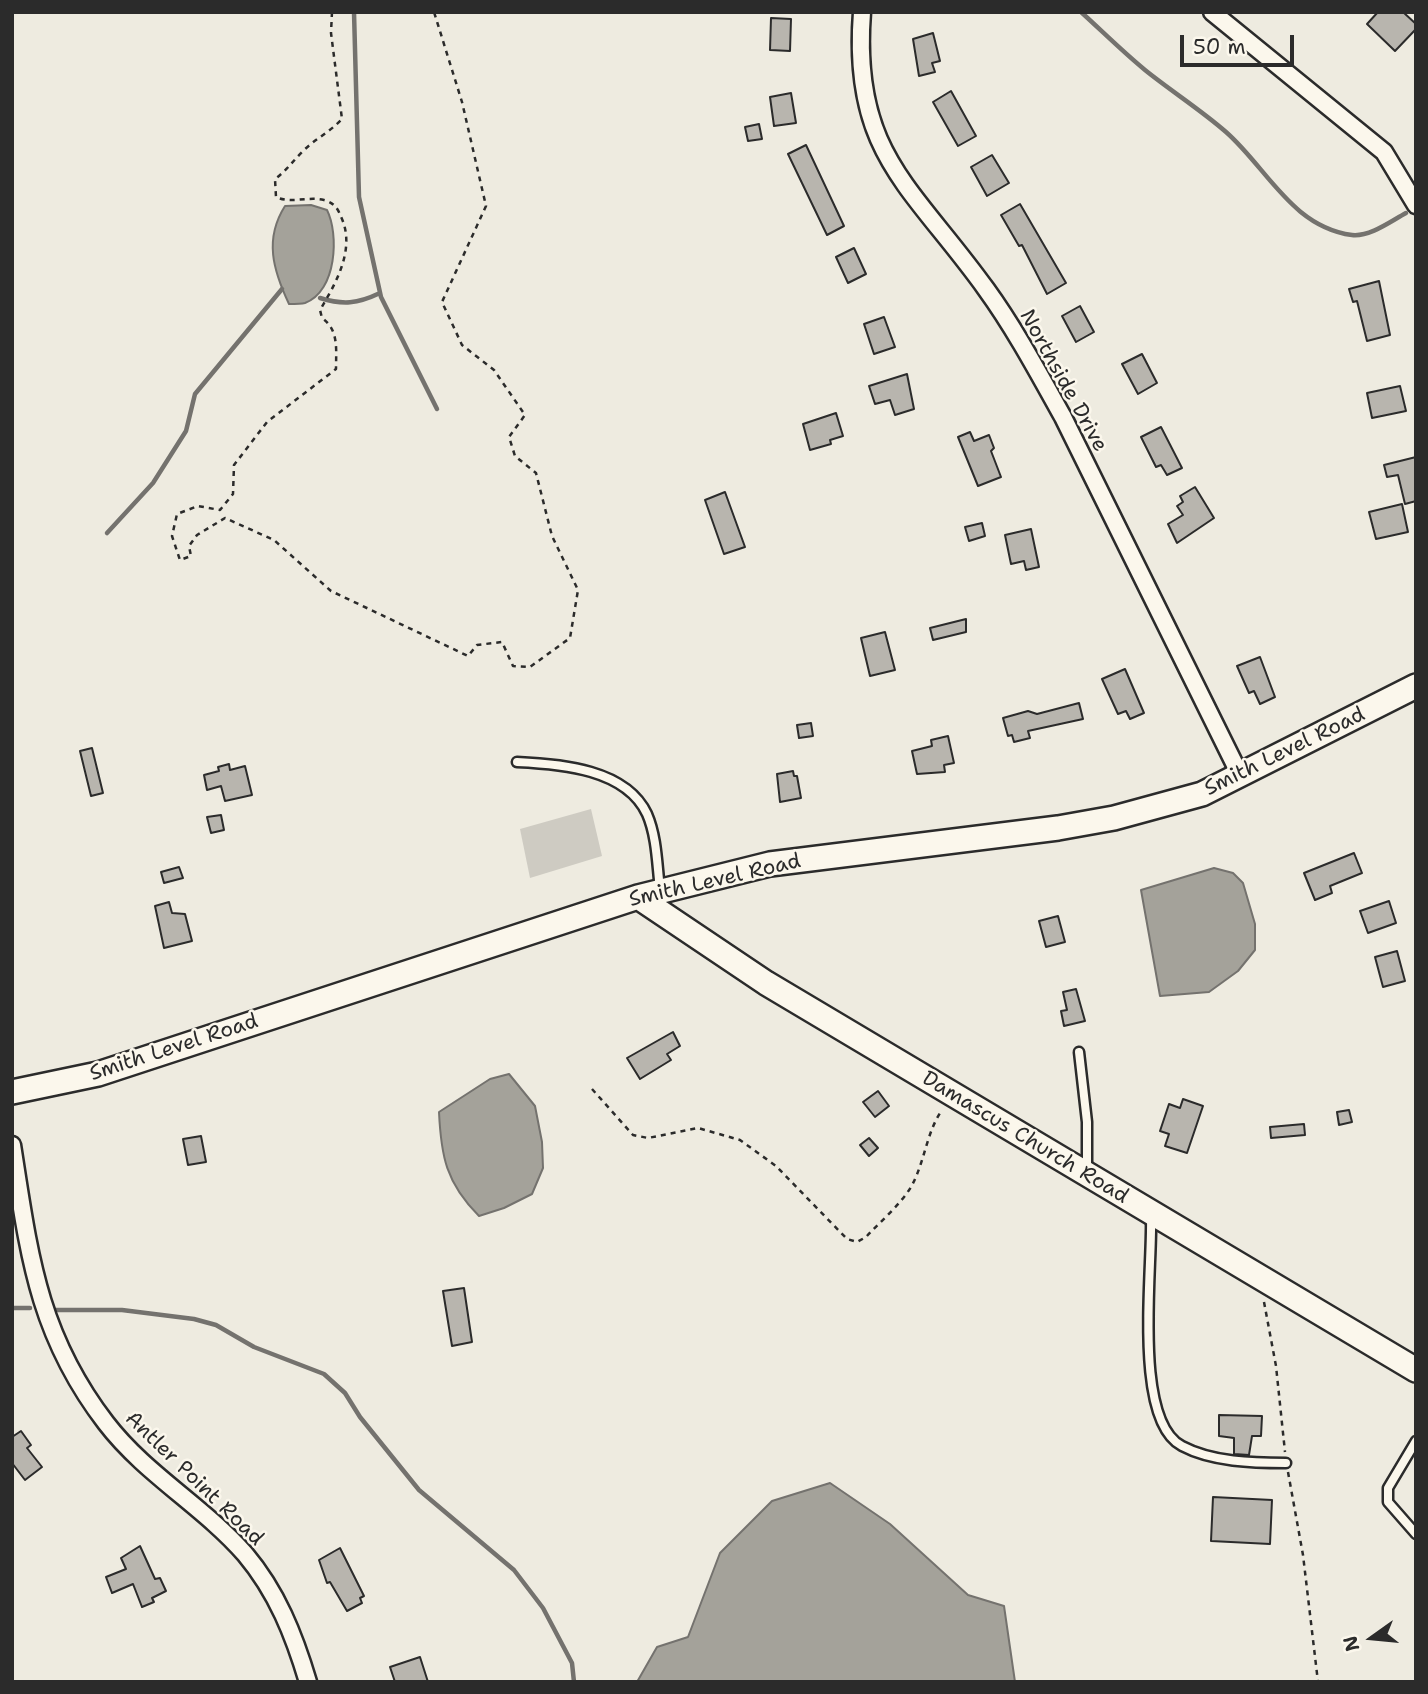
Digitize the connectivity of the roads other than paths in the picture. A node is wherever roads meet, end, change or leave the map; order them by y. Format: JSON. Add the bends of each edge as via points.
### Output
{"nodes":[{"id":1,"x":862,"y":12,"type":"edge"},
{"id":2,"x":1212,"y":12,"type":"edge"},
{"id":3,"x":1416,"y":205,"type":"edge"},
{"id":4,"x":1416,"y":686,"type":"edge"},
{"id":5,"x":517,"y":762,"type":"dead end"},
{"id":6,"x":1241,"y":777,"type":"junction"},
{"id":7,"x":650,"y":895,"type":"junction"},
{"id":8,"x":1079,"y":1052,"type":"dead end"},
{"id":9,"x":12,"y":1092,"type":"edge"},
{"id":10,"x":12,"y":1145,"type":"edge"},
{"id":11,"x":1087,"y":1175,"type":"junction"},
{"id":12,"x":1151,"y":1213,"type":"junction"},
{"id":13,"x":1416,"y":1370,"type":"edge"},
{"id":14,"x":1416,"y":1441,"type":"edge"},
{"id":15,"x":1413,"y":1452,"type":"edge"},
{"id":16,"x":1286,"y":1463,"type":"road end"},
{"id":17,"x":1416,"y":1534,"type":"edge"},
{"id":18,"x":308,"y":1682,"type":"edge"}],
"edges":[{"from":1,"to":6,"type":"street","name":"Northside Drive","via":[[861,72],[872,128],[910,193],[986,289],[1031,360]]},
{"from":2,"to":3,"type":"street","via":[[1384,152]]},
{"from":4,"to":6,"type":"main road","name":"Smith Level Road"},
{"from":5,"to":7,"type":"lane","via":[[596,774],[640,802],[650,822]]},
{"from":6,"to":7,"type":"main road","name":"Smith Level Road","via":[[1202,794],[1114,818],[769,864]]},
{"from":7,"to":9,"type":"main road","name":"Smith Level Road","via":[[110,1070]]},
{"from":7,"to":11,"type":"main road","name":"Damascus Church Road","via":[[766,984]]},
{"from":8,"to":11,"type":"lane"},
{"from":10,"to":18,"type":"street","name":"Antler Point Road","via":[[40,1302],[66,1362],[122,1443],[243,1552],[263,1577],[281,1608]]},
{"from":11,"to":12,"type":"main road","name":"Damascus Church Road"},
{"from":12,"to":13,"type":"main road","name":"Damascus Church Road"},
{"from":12,"to":16,"type":"lane","via":[[1150,1372],[1160,1425],[1180,1446],[1210,1456]]},
{"from":14,"to":15,"type":"lane"},
{"from":15,"to":17,"type":"lane","via":[[1388,1488],[1388,1502]]}]}
